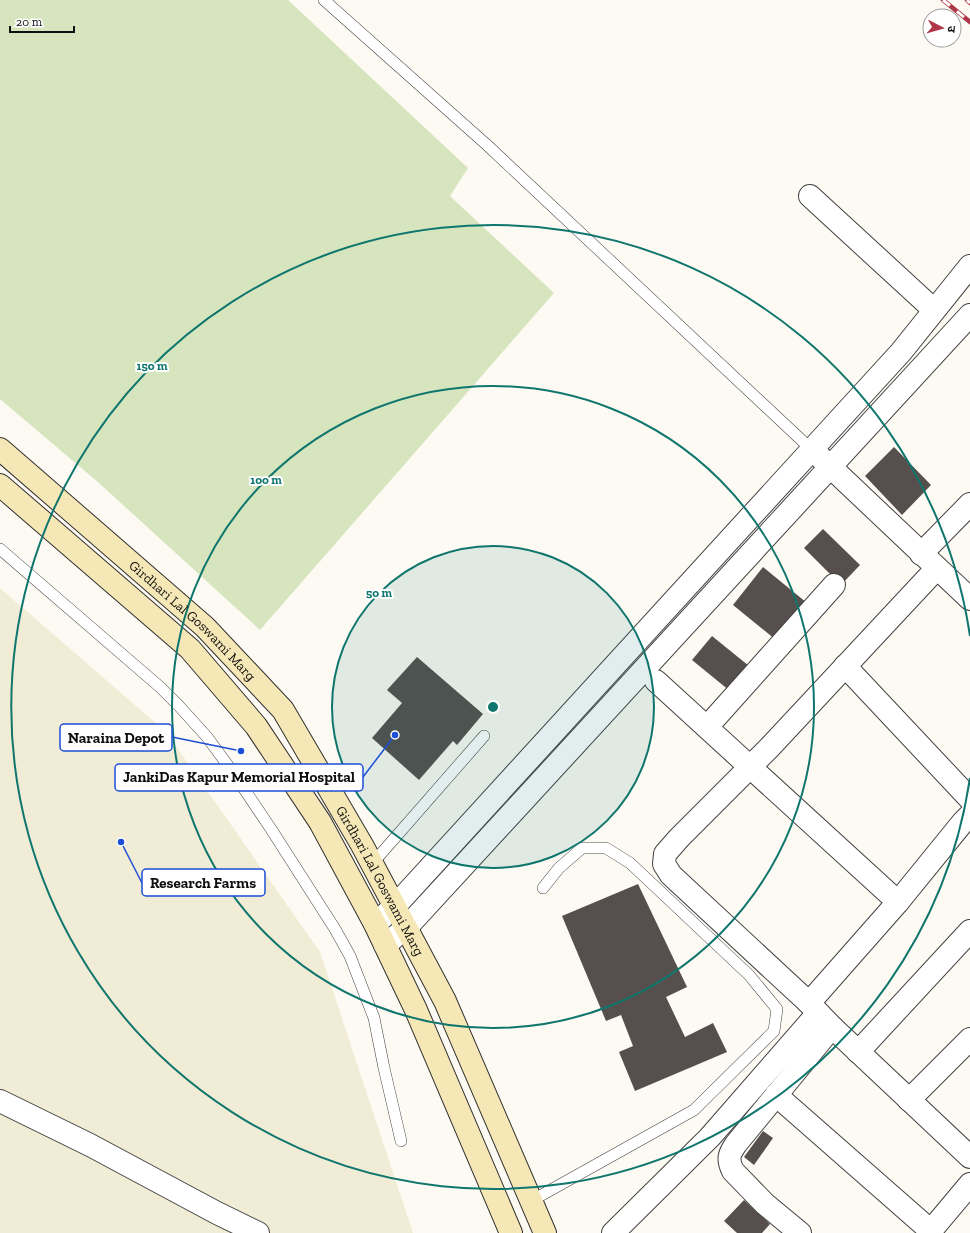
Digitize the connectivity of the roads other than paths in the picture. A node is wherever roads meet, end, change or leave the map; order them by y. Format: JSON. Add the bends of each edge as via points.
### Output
{"nodes":[{"id":1,"x":324,"y":0,"type":"edge"},
{"id":2,"x":810,"y":196,"type":"dead end"},
{"id":3,"x":970,"y":266,"type":"edge"},
{"id":4,"x":934,"y":310,"type":"junction"},
{"id":5,"x":970,"y":315,"type":"edge"},
{"id":6,"x":0,"y":449,"type":"edge"},
{"id":7,"x":812,"y":450,"type":"junction"},
{"id":8,"x":831,"y":468,"type":"junction"},
{"id":9,"x":0,"y":485,"type":"edge"},
{"id":10,"x":970,"y":504,"type":"edge"},
{"id":11,"x":0,"y":549,"type":"edge"},
{"id":12,"x":929,"y":561,"type":"junction"},
{"id":13,"x":834,"y":585,"type":"dead end"},
{"id":14,"x":970,"y":599,"type":"edge"},
{"id":15,"x":845,"y":666,"type":"junction"},
{"id":16,"x":656,"y":681,"type":"dead end"},
{"id":17,"x":707,"y":727,"type":"junction"},
{"id":18,"x":484,"y":736,"type":"dead end"},
{"id":19,"x":750,"y":767,"type":"junction"},
{"id":20,"x":970,"y":799,"type":"edge"},
{"id":21,"x":970,"y":815,"type":"edge"},
{"id":22,"x":372,"y":864,"type":"junction"},
{"id":23,"x":544,"y":888,"type":"dead end"},
{"id":24,"x":898,"y":902,"type":"junction"},
{"id":25,"x":395,"y":906,"type":"junction"},
{"id":26,"x":375,"y":924,"type":"junction"},
{"id":27,"x":407,"y":927,"type":"junction"},
{"id":28,"x":970,"y":931,"type":"edge"},
{"id":29,"x":385,"y":945,"type":"junction"},
{"id":30,"x":820,"y":1014,"type":"junction"},
{"id":31,"x":970,"y":1039,"type":"edge"},
{"id":32,"x":858,"y":1052,"type":"junction"},
{"id":33,"x":776,"y":1095,"type":"junction"},
{"id":34,"x":909,"y":1100,"type":"junction"},
{"id":35,"x":0,"y":1101,"type":"edge"},
{"id":36,"x":401,"y":1141,"type":"dead end"},
{"id":37,"x":970,"y":1157,"type":"edge"},
{"id":38,"x":970,"y":1184,"type":"edge"},
{"id":39,"x":531,"y":1201,"type":"junction"},
{"id":40,"x":930,"y":1232,"type":"edge"},
{"id":41,"x":258,"y":1233,"type":"edge"},
{"id":42,"x":511,"y":1233,"type":"edge"},
{"id":43,"x":545,"y":1233,"type":"edge"},
{"id":44,"x":613,"y":1233,"type":"edge"},
{"id":45,"x":800,"y":1233,"type":"edge"}],
"edges":[{"from":1,"to":7,"type":"lane","via":[[487,145]]},
{"from":2,"to":4,"type":"street"},
{"from":3,"to":4,"type":"street"},
{"from":4,"to":7,"type":"street","via":[[901,352]]},
{"from":5,"to":8,"type":"street"},
{"from":6,"to":22,"type":"main road","name":"Girdhari Lal Goswami Marg","via":[[205,627],[283,710]]},
{"from":7,"to":8,"type":"street"},
{"from":7,"to":25,"type":"street"},
{"from":8,"to":12,"type":"street"},
{"from":8,"to":27,"type":"street"},
{"from":9,"to":26,"type":"main road","name":"Girdhari Lal Goswami Marg","via":[[190,649],[256,726],[316,815]]},
{"from":10,"to":12,"type":"street"},
{"from":11,"to":36,"type":"lane","via":[[180,706],[207,737],[250,796],[350,956],[374,1018]]},
{"from":12,"to":14,"type":"street"},
{"from":12,"to":15,"type":"street"},
{"from":13,"to":17,"type":"street"},
{"from":15,"to":19,"type":"street"},
{"from":15,"to":20,"type":"street"},
{"from":16,"to":17,"type":"street"},
{"from":17,"to":19,"type":"street"},
{"from":18,"to":22,"type":"lane"},
{"from":19,"to":24,"type":"street"},
{"from":19,"to":30,"type":"street","via":[[679,838],[665,854],[664,864],[670,875]]},
{"from":21,"to":24,"type":"street"},
{"from":22,"to":25,"type":"main road","name":"Girdhari Lal Goswami Marg"},
{"from":23,"to":39,"type":"lane","via":[[559,868],[582,848],[606,848],[630,863],[749,975],[777,1009],[774,1031],[694,1110]]},
{"from":24,"to":30,"type":"street"},
{"from":25,"to":26,"type":"street"},
{"from":25,"to":27,"type":"main road","name":"Girdhari Lal Goswami Marg"},
{"from":26,"to":29,"type":"main road","name":"Girdhari Lal Goswami Marg"},
{"from":27,"to":29,"type":"street"},
{"from":27,"to":39,"type":"main road","name":"Girdhari Lal Goswami Marg","via":[[445,1001]]},
{"from":28,"to":32,"type":"street"},
{"from":29,"to":42,"type":"main road","name":"Girdhari Lal Goswami Marg","via":[[416,1010]]},
{"from":30,"to":32,"type":"street"},
{"from":30,"to":33,"type":"street"},
{"from":30,"to":44,"type":"street","via":[[710,1137]]},
{"from":31,"to":34,"type":"street"},
{"from":32,"to":34,"type":"street"},
{"from":33,"to":40,"type":"street"},
{"from":33,"to":45,"type":"street","via":[[728,1158],[733,1170],[765,1204]]},
{"from":34,"to":37,"type":"street"},
{"from":35,"to":41,"type":"street"},
{"from":38,"to":40,"type":"street"},
{"from":39,"to":43,"type":"main road","name":"Girdhari Lal Goswami Marg"}]}
